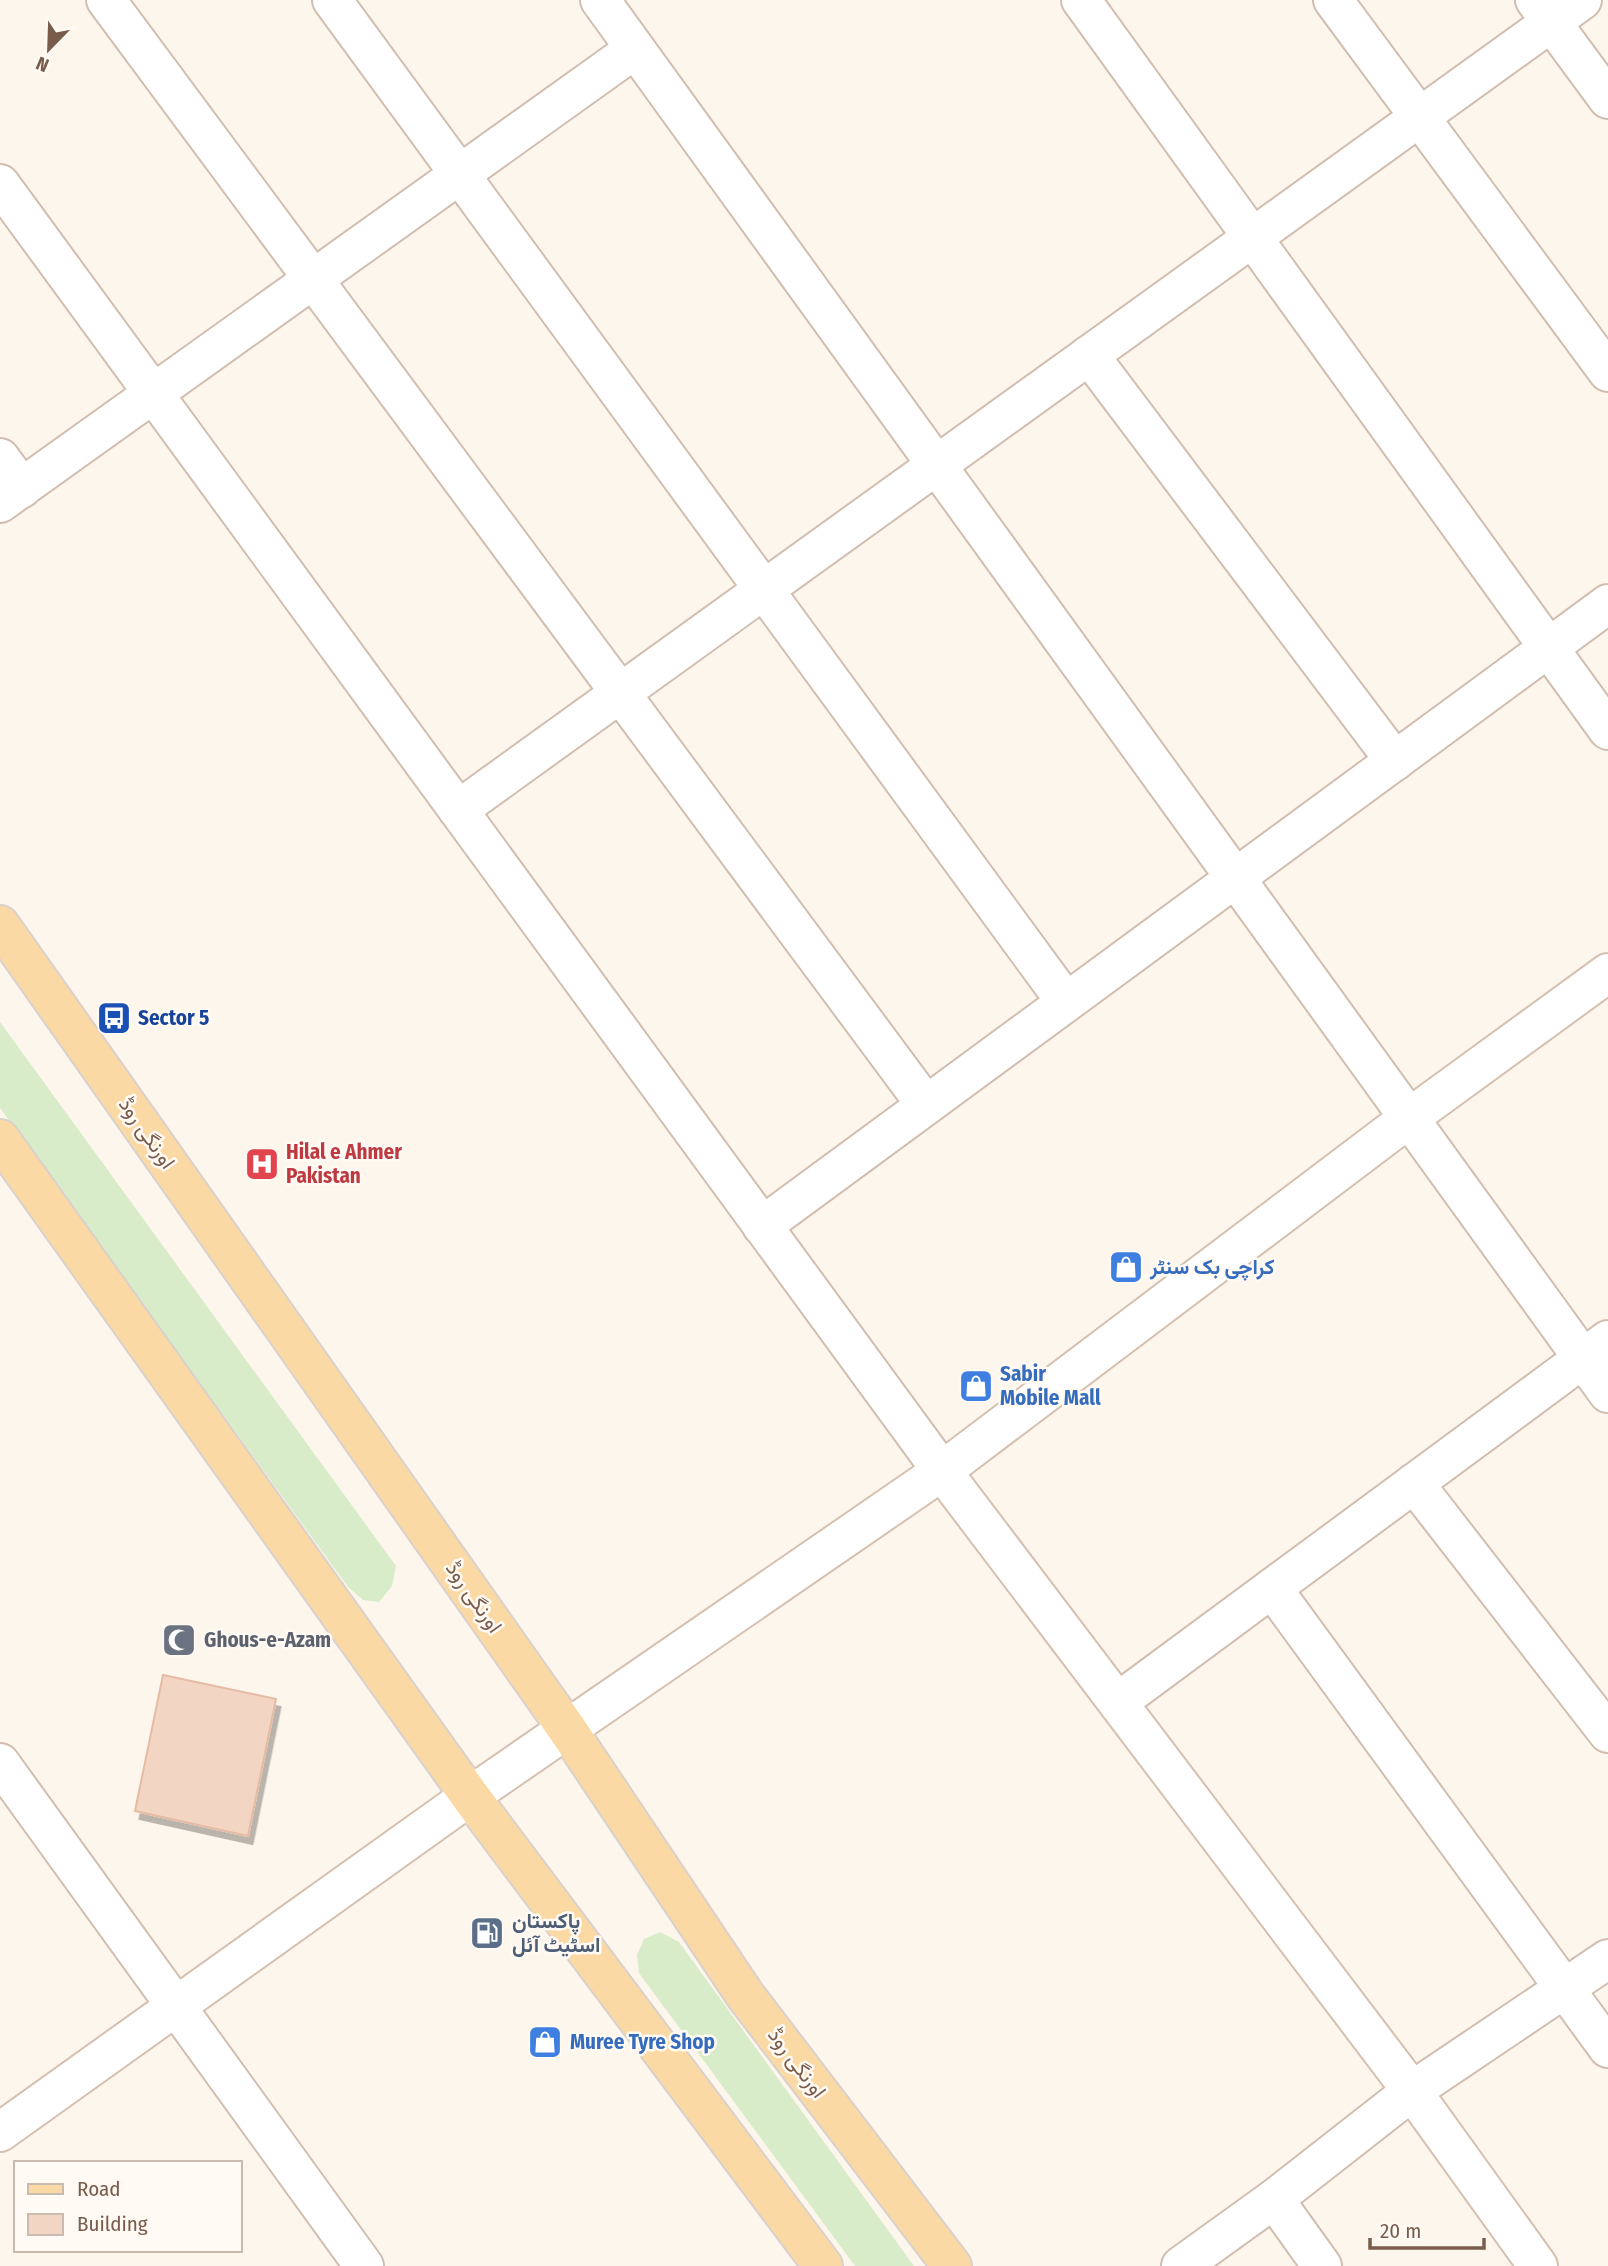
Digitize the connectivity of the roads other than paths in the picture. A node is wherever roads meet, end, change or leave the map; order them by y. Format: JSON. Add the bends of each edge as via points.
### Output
{"nodes":[{"id":1,"x":106,"y":0,"type":"edge"},
{"id":2,"x":332,"y":0,"type":"edge"},
{"id":3,"x":600,"y":0,"type":"edge"},
{"id":4,"x":1081,"y":0,"type":"edge"},
{"id":5,"x":1333,"y":0,"type":"edge"},
{"id":6,"x":1582,"y":0,"type":"edge"},
{"id":7,"x":1543,"y":11,"type":"edge"},
{"id":8,"x":635,"y":49,"type":"junction"},
{"id":9,"x":1608,"y":99,"type":"edge"},
{"id":10,"x":1420,"y":117,"type":"junction"},
{"id":11,"x":460,"y":174,"type":"junction"},
{"id":12,"x":0,"y":184,"type":"edge"},
{"id":13,"x":1253,"y":237,"type":"junction"},
{"id":14,"x":313,"y":279,"type":"junction"},
{"id":15,"x":1089,"y":355,"type":"junction"},
{"id":16,"x":1608,"y":372,"type":"edge"},
{"id":17,"x":153,"y":393,"type":"junction"},
{"id":18,"x":937,"y":465,"type":"junction"},
{"id":19,"x":7,"y":483,"type":"edge"},
{"id":20,"x":764,"y":589,"type":"junction"},
{"id":21,"x":1608,"y":604,"type":"edge"},
{"id":22,"x":1548,"y":649,"type":"junction"},
{"id":23,"x":621,"y":693,"type":"junction"},
{"id":24,"x":1608,"y":730,"type":"edge"},
{"id":25,"x":1395,"y":761,"type":"junction"},
{"id":26,"x":457,"y":810,"type":"junction"},
{"id":27,"x":1235,"y":878,"type":"junction"},
{"id":28,"x":0,"y":925,"type":"edge"},
{"id":29,"x":1608,"y":973,"type":"edge"},
{"id":30,"x":1066,"y":1002,"type":"junction"},
{"id":31,"x":926,"y":1105,"type":"junction"},
{"id":32,"x":1409,"y":1118,"type":"junction"},
{"id":33,"x":0,"y":1139,"type":"edge"},
{"id":34,"x":762,"y":1226,"type":"junction"},
{"id":35,"x":1595,"y":1349,"type":"edge"},
{"id":36,"x":1608,"y":1393,"type":"edge"},
{"id":37,"x":942,"y":1471,"type":"junction"},
{"id":38,"x":1414,"y":1483,"type":"junction"},
{"id":39,"x":1272,"y":1588,"type":"junction"},
{"id":40,"x":1118,"y":1702,"type":"junction"},
{"id":41,"x":568,"y":1729,"type":"junction"},
{"id":42,"x":1608,"y":1732,"type":"edge"},
{"id":43,"x":0,"y":1764,"type":"edge"},
{"id":44,"x":470,"y":1796,"type":"junction"},
{"id":45,"x":1608,"y":1959,"type":"edge"},
{"id":46,"x":1565,"y":1990,"type":"junction"},
{"id":47,"x":177,"y":2007,"type":"junction"},
{"id":48,"x":1608,"y":2048,"type":"edge"},
{"id":49,"x":1412,"y":2091,"type":"junction"},
{"id":50,"x":0,"y":2132,"type":"edge"},
{"id":51,"x":1274,"y":2199,"type":"junction"},
{"id":52,"x":354,"y":2262,"type":"edge"},
{"id":53,"x":824,"y":2266,"type":"edge"},
{"id":54,"x":952,"y":2266,"type":"edge"},
{"id":55,"x":1181,"y":2266,"type":"edge"},
{"id":56,"x":1322,"y":2266,"type":"edge"},
{"id":57,"x":1538,"y":2266,"type":"edge"}],
"edges":[{"from":1,"to":14,"type":"street"},
{"from":2,"to":11,"type":"street"},
{"from":3,"to":8,"type":"street"},
{"from":4,"to":13,"type":"street"},
{"from":5,"to":10,"type":"street"},
{"from":6,"to":7,"type":"street"},
{"from":7,"to":9,"type":"street"},
{"from":7,"to":10,"type":"street"},
{"from":8,"to":11,"type":"street"},
{"from":8,"to":18,"type":"street"},
{"from":10,"to":13,"type":"street"},
{"from":10,"to":16,"type":"street"},
{"from":11,"to":14,"type":"street"},
{"from":11,"to":20,"type":"street"},
{"from":12,"to":17,"type":"street"},
{"from":13,"to":15,"type":"street"},
{"from":13,"to":22,"type":"street"},
{"from":14,"to":17,"type":"street"},
{"from":14,"to":23,"type":"street"},
{"from":15,"to":18,"type":"street"},
{"from":15,"to":25,"type":"street"},
{"from":17,"to":19,"type":"street"},
{"from":17,"to":26,"type":"street"},
{"from":18,"to":20,"type":"street"},
{"from":18,"to":27,"type":"street"},
{"from":20,"to":23,"type":"street"},
{"from":20,"to":30,"type":"street"},
{"from":21,"to":22,"type":"street"},
{"from":22,"to":24,"type":"street"},
{"from":22,"to":25,"type":"street"},
{"from":23,"to":26,"type":"street"},
{"from":23,"to":31,"type":"street"},
{"from":25,"to":27,"type":"street"},
{"from":26,"to":34,"type":"street"},
{"from":27,"to":30,"type":"street"},
{"from":27,"to":32,"type":"street"},
{"from":28,"to":41,"type":"main road","name":"اورنگی روڈ"},
{"from":29,"to":32,"type":"street"},
{"from":30,"to":31,"type":"street"},
{"from":31,"to":34,"type":"street"},
{"from":32,"to":35,"type":"street"},
{"from":32,"to":37,"type":"street"},
{"from":33,"to":44,"type":"main road"},
{"from":34,"to":37,"type":"street"},
{"from":35,"to":36,"type":"street"},
{"from":35,"to":38,"type":"street"},
{"from":37,"to":40,"type":"street"},
{"from":37,"to":41,"type":"street"},
{"from":38,"to":39,"type":"street"},
{"from":38,"to":42,"type":"street"},
{"from":39,"to":40,"type":"street"},
{"from":39,"to":46,"type":"street"},
{"from":40,"to":49,"type":"street"},
{"from":41,"to":44,"type":"street"},
{"from":41,"to":54,"type":"main road","name":"اورنگی روڈ","via":[[746,1994]]},
{"from":43,"to":47,"type":"street"},
{"from":44,"to":47,"type":"street"},
{"from":44,"to":53,"type":"main road"},
{"from":45,"to":46,"type":"street"},
{"from":46,"to":48,"type":"street"},
{"from":46,"to":49,"type":"street"},
{"from":47,"to":50,"type":"street"},
{"from":47,"to":52,"type":"street"},
{"from":49,"to":51,"type":"street"},
{"from":49,"to":57,"type":"street"},
{"from":51,"to":55,"type":"street"},
{"from":51,"to":56,"type":"street"}]}
